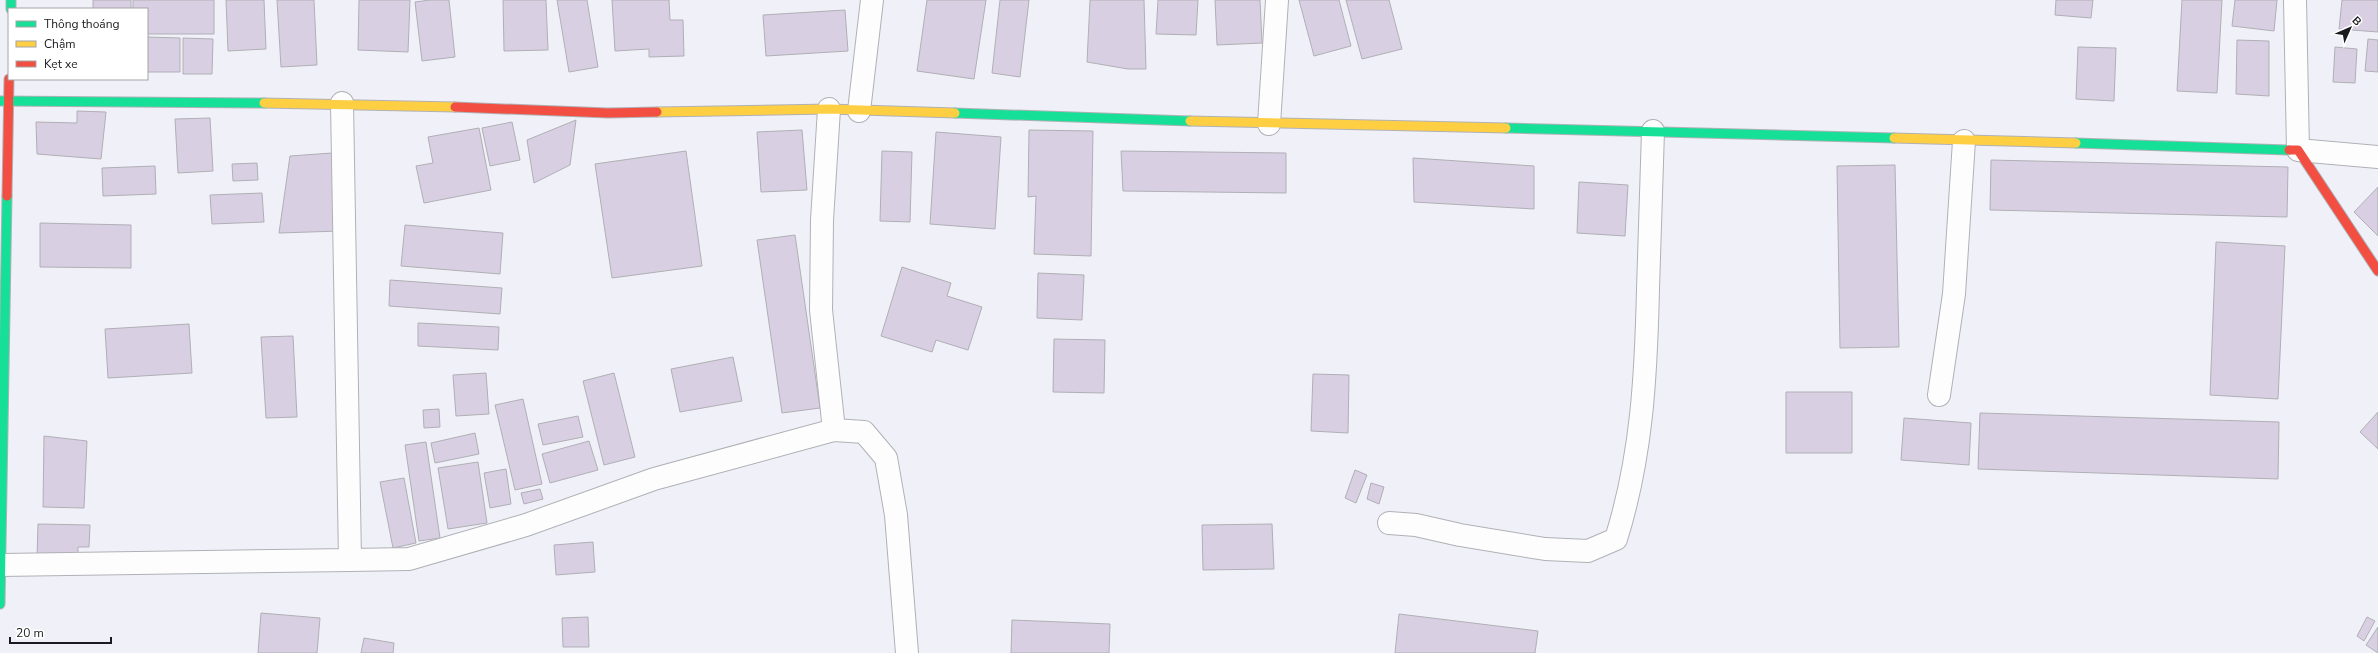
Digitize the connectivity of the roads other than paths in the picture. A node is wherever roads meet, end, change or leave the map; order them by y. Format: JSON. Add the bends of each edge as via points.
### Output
{"nodes":[{"id":1,"x":872,"y":0,"type":"edge"},
{"id":2,"x":1277,"y":0,"type":"edge"},
{"id":3,"x":2295,"y":0,"type":"edge"},
{"id":4,"x":9,"y":80,"type":"edge"},
{"id":5,"x":4,"y":101,"type":"edge"},
{"id":6,"x":342,"y":103,"type":"junction"},
{"id":7,"x":829,"y":109,"type":"junction"},
{"id":8,"x":859,"y":111,"type":"junction"},
{"id":9,"x":1269,"y":124,"type":"junction"},
{"id":10,"x":1653,"y":131,"type":"junction"},
{"id":11,"x":1964,"y":141,"type":"junction"},
{"id":12,"x":2298,"y":150,"type":"junction"},
{"id":13,"x":2378,"y":157,"type":"edge"},
{"id":14,"x":2378,"y":271,"type":"edge"},
{"id":15,"x":1939,"y":395,"type":"dead end"},
{"id":16,"x":834,"y":430,"type":"junction"},
{"id":17,"x":1389,"y":523,"type":"dead end"},
{"id":18,"x":350,"y":560,"type":"junction"},
{"id":19,"x":0,"y":565,"type":"edge"},
{"id":20,"x":0,"y":604,"type":"edge"},
{"id":21,"x":906,"y":653,"type":"edge"}],
"edges":[{"from":1,"to":8,"type":"street"},
{"from":2,"to":9,"type":"street"},
{"from":3,"to":12,"type":"street"},
{"from":4,"to":5,"type":"street"},
{"from":5,"to":6,"type":"street"},
{"from":5,"to":19,"type":"street"},
{"from":6,"to":7,"type":"street","via":[[608,113]]},
{"from":6,"to":18,"type":"street"},
{"from":7,"to":8,"type":"street"},
{"from":7,"to":16,"type":"street","via":[[822,220],[821,310]]},
{"from":8,"to":9,"type":"street"},
{"from":9,"to":10,"type":"street"},
{"from":10,"to":11,"type":"street"},
{"from":10,"to":17,"type":"street","via":[[1646,372],[1641,427],[1629,498],[1616,539],[1588,551],[1545,549],[1416,525]]},
{"from":11,"to":12,"type":"street"},
{"from":11,"to":15,"type":"street","via":[[1954,294]]},
{"from":12,"to":13,"type":"street"},
{"from":12,"to":14,"type":"street"},
{"from":16,"to":18,"type":"street","via":[[654,479],[526,525],[409,559]]},
{"from":16,"to":21,"type":"street","via":[[864,432],[886,458],[896,515]]},
{"from":18,"to":19,"type":"street"},
{"from":19,"to":20,"type":"street"}]}
